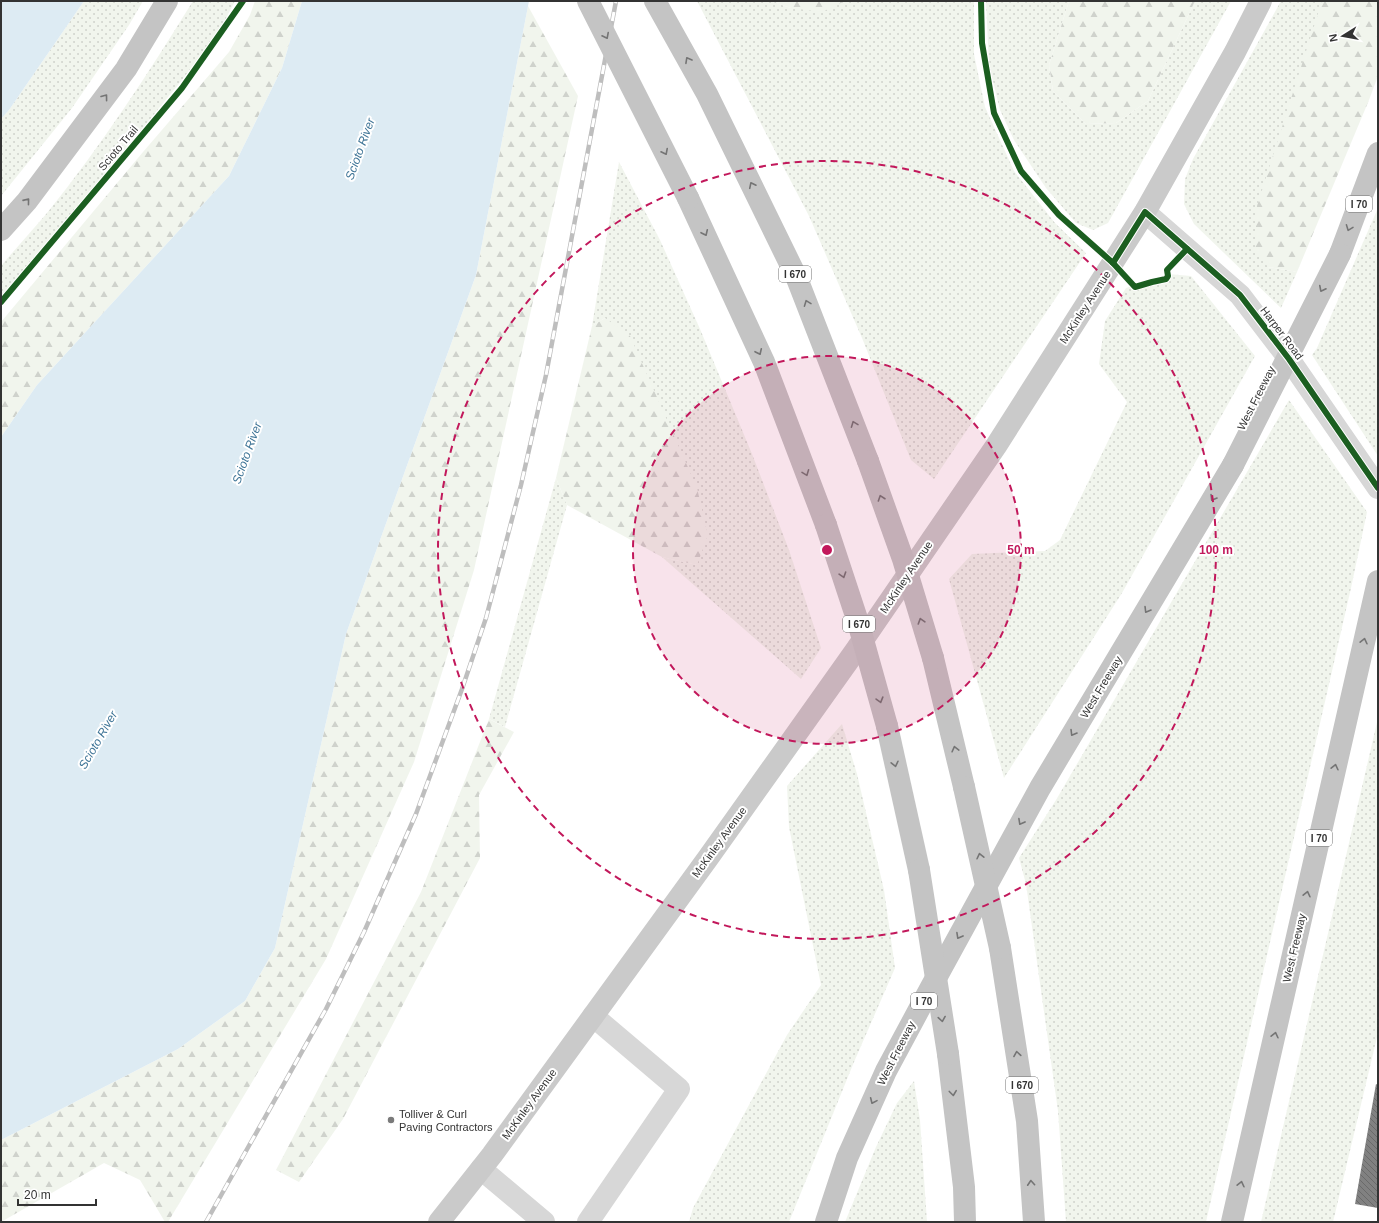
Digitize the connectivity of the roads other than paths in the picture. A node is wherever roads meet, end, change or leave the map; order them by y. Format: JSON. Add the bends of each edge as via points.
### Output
{"nodes":[{"id":1,"x":167,"y":1,"type":"edge"},
{"id":2,"x":588,"y":1,"type":"edge"},
{"id":3,"x":655,"y":1,"type":"edge"},
{"id":4,"x":1261,"y":1,"type":"edge"},
{"id":5,"x":1378,"y":153,"type":"edge"},
{"id":6,"x":1145,"y":212,"type":"junction"},
{"id":7,"x":1,"y":230,"type":"edge"},
{"id":8,"x":1378,"y":488,"type":"edge"},
{"id":9,"x":1378,"y":581,"type":"edge"},
{"id":10,"x":593,"y":1016,"type":"junction"},
{"id":11,"x":481,"y":1169,"type":"junction"},
{"id":12,"x":438,"y":1222,"type":"edge"},
{"id":13,"x":544,"y":1222,"type":"edge"},
{"id":14,"x":588,"y":1222,"type":"edge"},
{"id":15,"x":826,"y":1222,"type":"edge"},
{"id":16,"x":965,"y":1222,"type":"edge"},
{"id":17,"x":1034,"y":1222,"type":"edge"},
{"id":18,"x":1232,"y":1222,"type":"edge"}],
"edges":[{"from":7,"to":1,"type":"highway","one_way":true,"via":[[27,201],[126,69]]},
{"from":2,"to":16,"type":"highway","number":"I 670","one_way":true,"bridge":true,"via":[[688,198],[764,362],[826,525],[858,622],[887,726],[919,870],[948,1054],[964,1187]]},
{"from":17,"to":3,"type":"highway","number":"I 670","one_way":true,"bridge":true,"via":[[1027,1121],[1000,948],[933,658],[903,559],[796,276],[707,94]]},
{"from":4,"to":6,"type":"main road","name":"McKinley Avenue"},
{"from":5,"to":15,"type":"highway","name":"West Freeway","number":"I 70","one_way":true,"bridge":true,"via":[[1340,254],[1233,465],[1040,788],[886,1071],[847,1158]]},
{"from":6,"to":8,"type":"street","name":"Harper Road","via":[[1240,295],[1289,359]]},
{"from":6,"to":10,"type":"main road","name":"McKinley Avenue","via":[[996,446],[856,650]]},
{"from":18,"to":9,"type":"highway","name":"West Freeway","number":"I 70","one_way":true},
{"from":10,"to":11,"type":"main road","name":"McKinley Avenue"},
{"from":10,"to":14,"type":"street","via":[[679,1089]]},
{"from":11,"to":12,"type":"main road","name":"McKinley Avenue"},
{"from":11,"to":13,"type":"street"}]}
